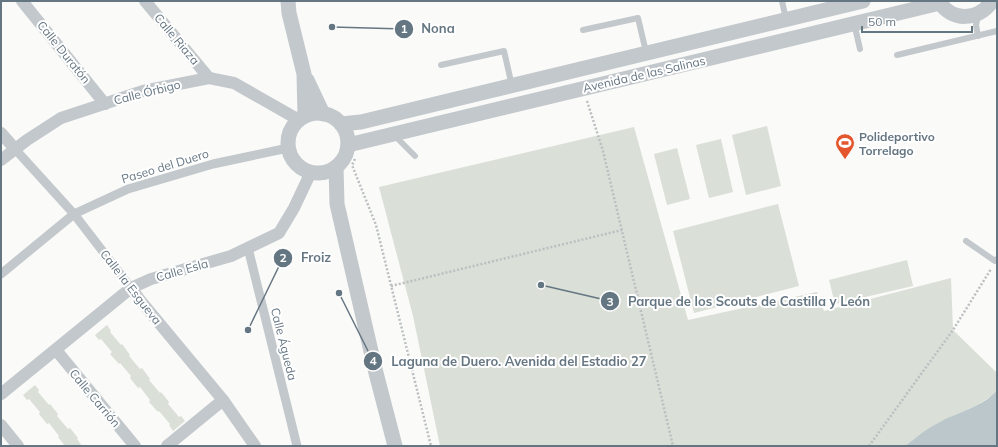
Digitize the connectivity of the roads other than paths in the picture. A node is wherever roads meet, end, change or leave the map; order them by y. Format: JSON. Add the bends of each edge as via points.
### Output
{"nodes":[{"id":1,"x":22,"y":1,"type":"edge"},
{"id":2,"x":145,"y":1,"type":"edge"},
{"id":3,"x":288,"y":1,"type":"edge"},
{"id":4,"x":782,"y":1,"type":"edge"},
{"id":5,"x":863,"y":1,"type":"edge"},
{"id":6,"x":992,"y":1,"type":"edge"},
{"id":7,"x":939,"y":2,"type":"edge"},
{"id":8,"x":973,"y":19,"type":"junction"},
{"id":9,"x":787,"y":20,"type":"junction"},
{"id":10,"x":854,"y":23,"type":"junction"},
{"id":11,"x":583,"y":30,"type":"dead end"},
{"id":12,"x":997,"y":32,"type":"edge"},
{"id":13,"x":978,"y":36,"type":"junction"},
{"id":14,"x":860,"y":49,"type":"dead end"},
{"id":15,"x":646,"y":53,"type":"junction"},
{"id":16,"x":897,"y":55,"type":"dead end"},
{"id":17,"x":441,"y":65,"type":"dead end"},
{"id":18,"x":304,"y":74,"type":"junction"},
{"id":19,"x":209,"y":78,"type":"junction"},
{"id":20,"x":512,"y":86,"type":"junction"},
{"id":21,"x":106,"y":104,"type":"junction"},
{"id":22,"x":323,"y":114,"type":"junction"},
{"id":23,"x":302,"y":118,"type":"junction"},
{"id":24,"x":341,"y":124,"type":"junction"},
{"id":25,"x":1,"y":133,"type":"edge"},
{"id":26,"x":393,"y":134,"type":"junction"},
{"id":27,"x":348,"y":145,"type":"junction"},
{"id":28,"x":288,"y":148,"type":"junction"},
{"id":29,"x":15,"y":149,"type":"junction"},
{"id":30,"x":415,"y":156,"type":"dead end"},
{"id":31,"x":1,"y":160,"type":"edge"},
{"id":32,"x":336,"y":167,"type":"junction"},
{"id":33,"x":316,"y":173,"type":"junction"},
{"id":34,"x":337,"y":204,"type":"junction"},
{"id":35,"x":74,"y":214,"type":"junction"},
{"id":36,"x":966,"y":240,"type":"dead end"},
{"id":37,"x":248,"y":248,"type":"junction"},
{"id":38,"x":996,"y":260,"type":"edge"},
{"id":39,"x":1,"y":274,"type":"edge"},
{"id":40,"x":131,"y":288,"type":"junction"},
{"id":41,"x":56,"y":350,"type":"junction"},
{"id":42,"x":1,"y":394,"type":"edge"},
{"id":43,"x":223,"y":400,"type":"junction"},
{"id":44,"x":1,"y":425,"type":"edge"},
{"id":45,"x":18,"y":446,"type":"edge"},
{"id":46,"x":135,"y":446,"type":"edge"},
{"id":47,"x":167,"y":446,"type":"edge"},
{"id":48,"x":255,"y":446,"type":"edge"},
{"id":49,"x":298,"y":446,"type":"edge"},
{"id":50,"x":394,"y":446,"type":"edge"}],
"edges":[{"from":1,"to":21,"type":"street","name":"Calle Duratón"},
{"from":2,"to":19,"type":"street","name":"Calle Riaza"},
{"from":3,"to":18,"type":"street"},
{"from":4,"to":9,"type":"lane"},
{"from":5,"to":9,"type":"street","name":"Avenida de las Salinas"},
{"from":6,"to":8,"type":"street"},
{"from":7,"to":8,"type":"street","via":[[951,13]]},
{"from":7,"to":10,"type":"street","name":"Avenida de las Salinas"},
{"from":8,"to":13,"type":"lane"},
{"from":9,"to":15,"type":"street","name":"Avenida de las Salinas"},
{"from":10,"to":14,"type":"lane"},
{"from":10,"to":26,"type":"street","name":"Avenida de las Salinas"},
{"from":11,"to":15,"type":"lane","via":[[638,18]]},
{"from":12,"to":13,"type":"lane"},
{"from":13,"to":16,"type":"lane"},
{"from":15,"to":20,"type":"street","name":"Avenida de las Salinas"},
{"from":17,"to":20,"type":"lane","via":[[504,51]]},
{"from":18,"to":22,"type":"street"},
{"from":18,"to":23,"type":"street"},
{"from":19,"to":21,"type":"street","name":"Calle Órbigo","via":[[143,91]]},
{"from":19,"to":23,"type":"street","name":"Calle Órbigo","via":[[234,83]]},
{"from":20,"to":24,"type":"street","name":"Avenida de las Salinas","via":[[361,122]]},
{"from":21,"to":29,"type":"street","name":"Calle Órbigo","via":[[61,118]]},
{"from":22,"to":23,"type":"street"},
{"from":22,"to":24,"type":"street"},
{"from":23,"to":28,"type":"street","via":[[290,133]]},
{"from":24,"to":27,"type":"street"},
{"from":25,"to":29,"type":"street","name":"Calle la Esgueva"},
{"from":26,"to":27,"type":"street","name":"Avenida de las Salinas"},
{"from":26,"to":30,"type":"lane"},
{"from":27,"to":32,"type":"street","via":[[342,161]]},
{"from":28,"to":33,"type":"street","via":[[296,164]]},
{"from":28,"to":35,"type":"street","name":"Paseo del Duero","via":[[213,164],[128,189]]},
{"from":29,"to":31,"type":"street","name":"Calle Órbigo"},
{"from":29,"to":35,"type":"street","name":"Calle la Esgueva"},
{"from":32,"to":33,"type":"street"},
{"from":32,"to":34,"type":"street"},
{"from":33,"to":34,"type":"street"},
{"from":33,"to":37,"type":"street","name":"Calle Esla","via":[[279,233]]},
{"from":34,"to":50,"type":"street"},
{"from":35,"to":39,"type":"street","name":"Paseo del Duero"},
{"from":35,"to":40,"type":"street","name":"Calle la Esgueva"},
{"from":36,"to":38,"type":"lane"},
{"from":37,"to":40,"type":"street","name":"Calle Esla","via":[[231,256],[151,279]]},
{"from":37,"to":49,"type":"street","name":"Calle Águeda"},
{"from":40,"to":41,"type":"street","name":"Calle Esla"},
{"from":40,"to":43,"type":"street","name":"Calle la Esgueva"},
{"from":41,"to":42,"type":"street","name":"Calle Esla"},
{"from":41,"to":46,"type":"street","name":"Calle Carrión"},
{"from":43,"to":47,"type":"street"},
{"from":43,"to":48,"type":"street","name":"Calle la Esgueva"},
{"from":44,"to":45,"type":"street"}]}
